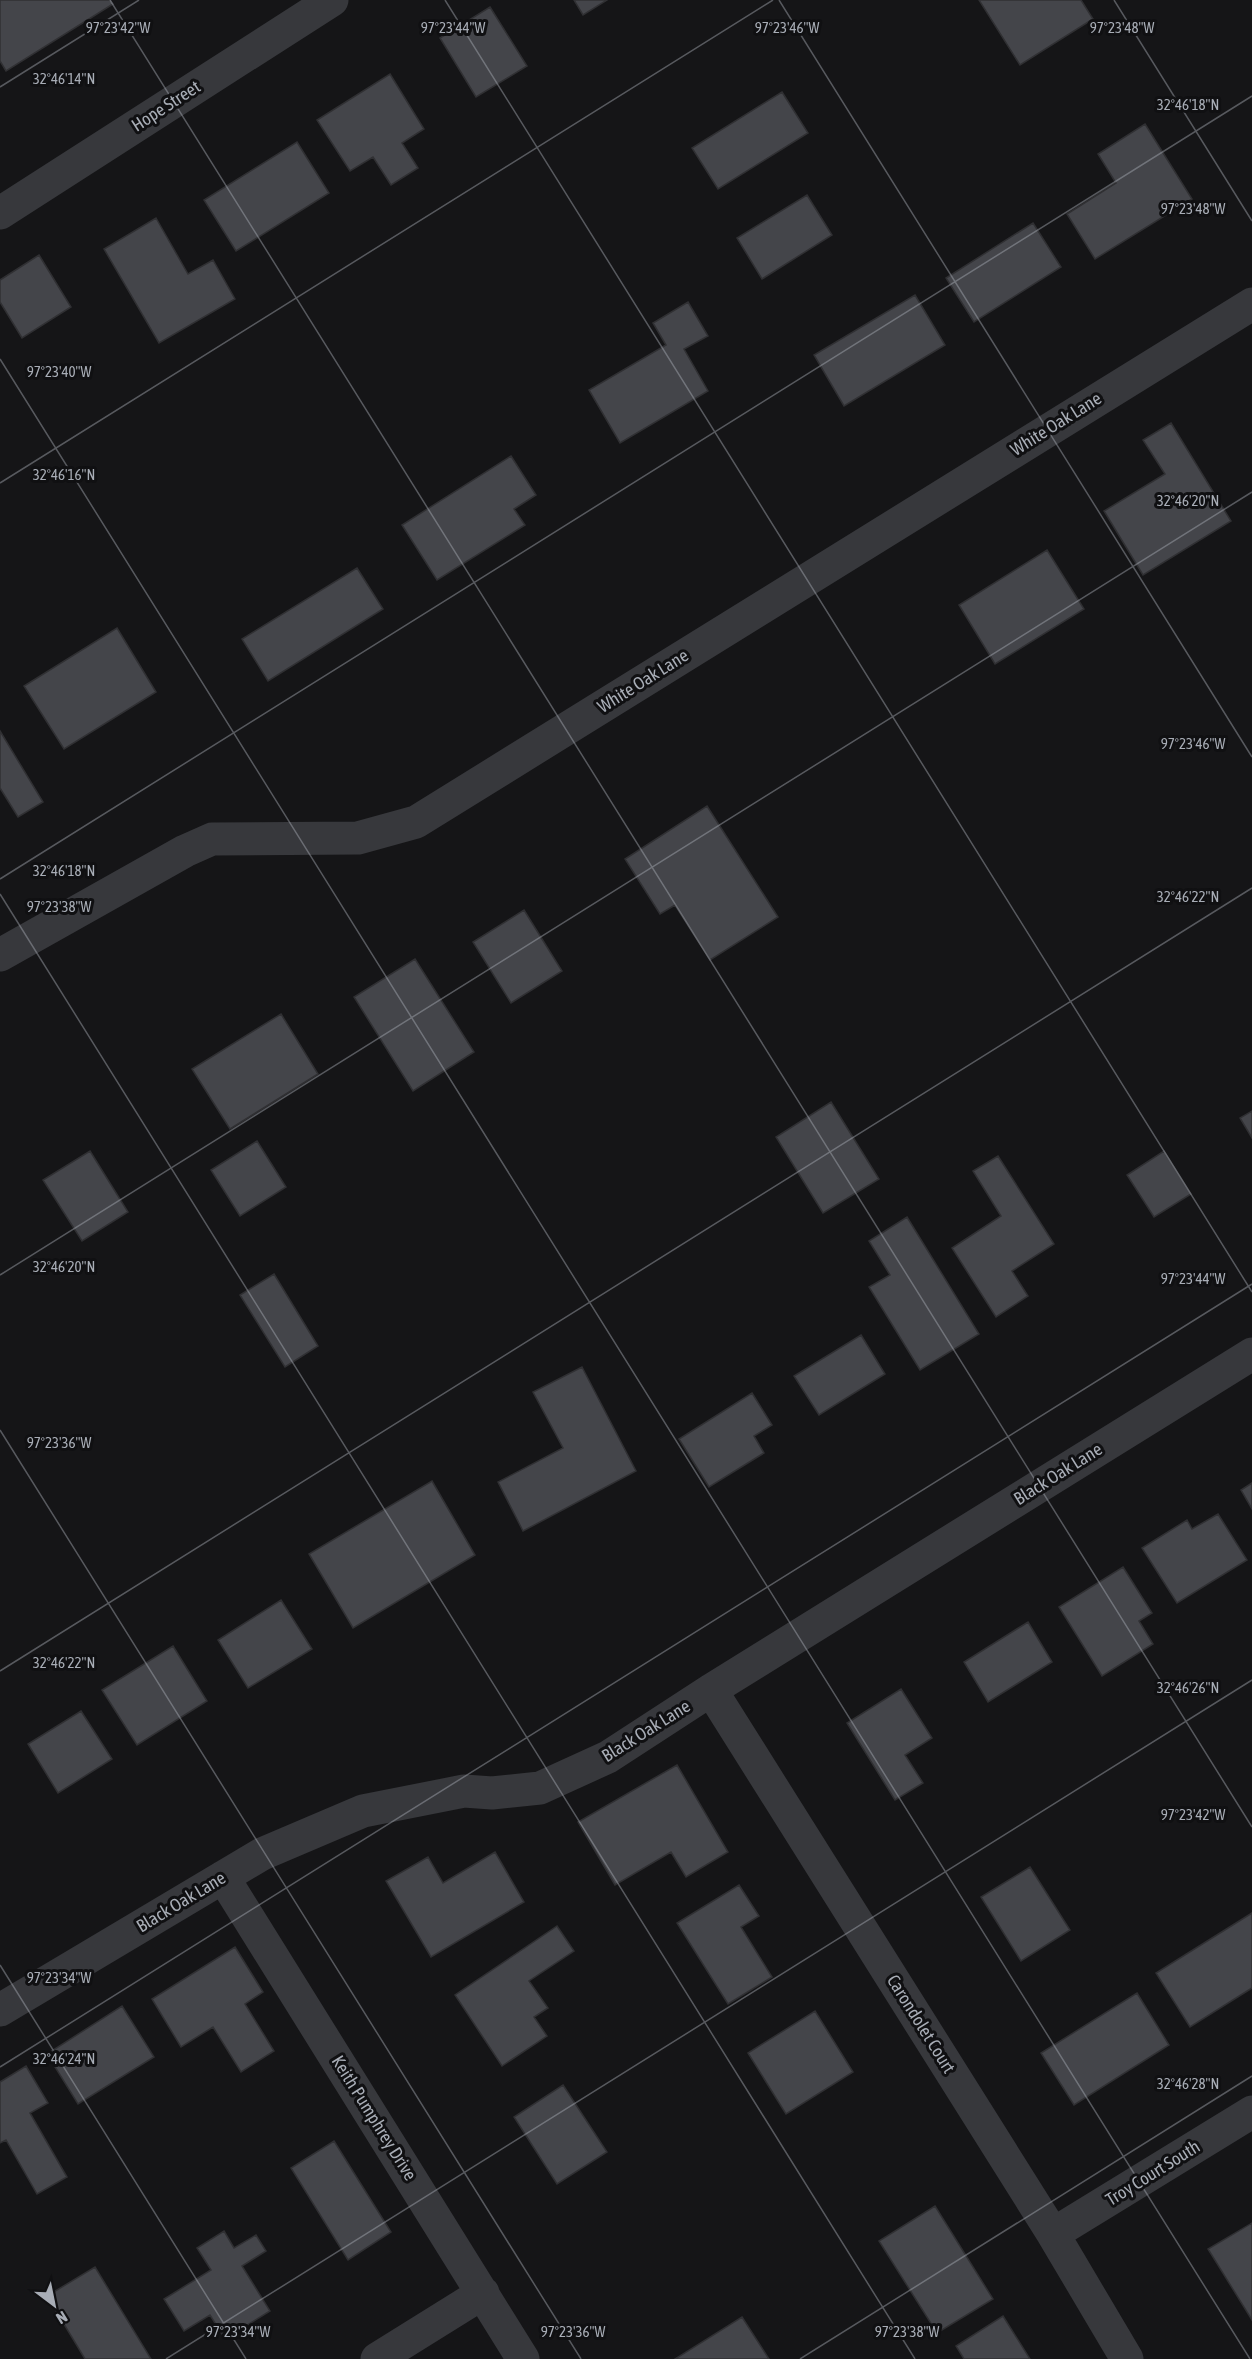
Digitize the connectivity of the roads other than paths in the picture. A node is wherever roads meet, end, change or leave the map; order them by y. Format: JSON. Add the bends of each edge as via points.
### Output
{"nodes":[{"id":1,"x":332,"y":0,"type":"edge"},
{"id":2,"x":0,"y":213,"type":"edge"},
{"id":3,"x":1252,"y":304,"type":"edge"},
{"id":4,"x":0,"y":955,"type":"edge"},
{"id":5,"x":1252,"y":1354,"type":"edge"},
{"id":6,"x":711,"y":1690,"type":"junction"},
{"id":7,"x":223,"y":1877,"type":"junction"},
{"id":8,"x":0,"y":2010,"type":"edge"},
{"id":9,"x":1252,"y":2112,"type":"edge"},
{"id":10,"x":1053,"y":2235,"type":"junction"},
{"id":11,"x":483,"y":2293,"type":"junction"},
{"id":12,"x":377,"y":2359,"type":"edge"},
{"id":13,"x":523,"y":2359,"type":"edge"},
{"id":14,"x":1127,"y":2359,"type":"edge"}],
"edges":[{"from":1,"to":2,"type":"street","name":"Hope Street"},
{"from":3,"to":4,"type":"street","name":"White Oak Lane","via":[[416,822],[358,837],[212,839],[185,850]]},
{"from":5,"to":6,"type":"street","name":"Black Oak Lane"},
{"from":6,"to":7,"type":"street","name":"Black Oak Lane","via":[[608,1757],[540,1788],[492,1793],[464,1791],[363,1811],[262,1854]]},
{"from":6,"to":10,"type":"street","name":"Carondolet Court"},
{"from":7,"to":8,"type":"street","name":"Black Oak Lane"},
{"from":7,"to":11,"type":"street","name":"Keith Pumphrey Drive"},
{"from":9,"to":10,"type":"street","name":"Troy Court South"},
{"from":10,"to":14,"type":"street","name":"Carondolet Court"},
{"from":11,"to":12,"type":"street"},
{"from":11,"to":13,"type":"street","name":"Keith Pumphrey Drive"}]}
